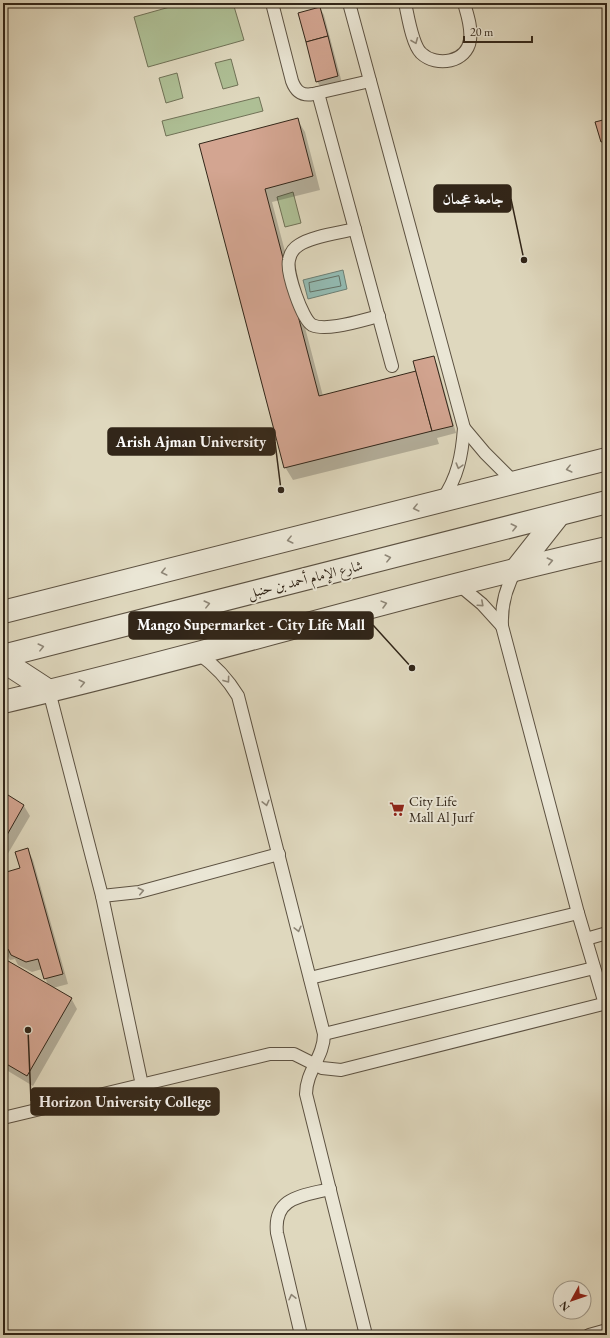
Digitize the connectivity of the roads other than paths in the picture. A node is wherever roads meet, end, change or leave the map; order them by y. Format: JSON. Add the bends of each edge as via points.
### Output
{"nodes":[{"id":1,"x":272,"y":3,"type":"edge"},
{"id":2,"x":349,"y":3,"type":"edge"},
{"id":3,"x":405,"y":3,"type":"edge"},
{"id":4,"x":464,"y":3,"type":"edge"},
{"id":5,"x":370,"y":81,"type":"junction"},
{"id":6,"x":318,"y":93,"type":"junction"},
{"id":7,"x":355,"y":229,"type":"junction"},
{"id":8,"x":378,"y":316,"type":"junction"},
{"id":9,"x":392,"y":366,"type":"dead end"},
{"id":10,"x":464,"y":428,"type":"junction"},
{"id":11,"x":607,"y":459,"type":"edge"},
{"id":12,"x":514,"y":482,"type":"junction"},
{"id":13,"x":441,"y":501,"type":"junction"},
{"id":14,"x":607,"y":502,"type":"edge"},
{"id":15,"x":558,"y":516,"type":"junction"},
{"id":16,"x":607,"y":548,"type":"edge"},
{"id":17,"x":517,"y":568,"type":"junction"},
{"id":18,"x":458,"y":584,"type":"junction"},
{"id":19,"x":3,"y":612,"type":"edge"},
{"id":20,"x":502,"y":626,"type":"junction"},
{"id":21,"x":199,"y":654,"type":"junction"},
{"id":22,"x":3,"y":656,"type":"edge"},
{"id":23,"x":3,"y":661,"type":"edge"},
{"id":24,"x":49,"y":691,"type":"junction"},
{"id":25,"x":3,"y":702,"type":"edge"},
{"id":26,"x":278,"y":854,"type":"junction"},
{"id":27,"x":102,"y":896,"type":"junction"},
{"id":28,"x":578,"y":913,"type":"junction"},
{"id":29,"x":607,"y":933,"type":"edge"},
{"id":30,"x":586,"y":939,"type":"junction"},
{"id":31,"x":594,"y":968,"type":"junction"},
{"id":32,"x":310,"y":978,"type":"junction"},
{"id":33,"x":606,"y":1004,"type":"edge"},
{"id":34,"x":324,"y":1034,"type":"junction"},
{"id":35,"x":315,"y":1064,"type":"junction"},
{"id":36,"x":142,"y":1085,"type":"junction"},
{"id":37,"x":3,"y":1118,"type":"edge"},
{"id":38,"x":330,"y":1189,"type":"junction"},
{"id":39,"x":607,"y":1330,"type":"edge"},
{"id":40,"x":301,"y":1335,"type":"edge"},
{"id":41,"x":366,"y":1335,"type":"edge"},
{"id":42,"x":589,"y":1335,"type":"edge"}],
"edges":[{"from":1,"to":6,"type":"lane","via":[[294,88],[306,95]]},
{"from":2,"to":5,"type":"lane"},
{"from":3,"to":4,"type":"lane","one_way":true,"via":[[414,38],[421,52],[434,61],[449,62],[463,54],[470,40],[470,25]]},
{"from":5,"to":6,"type":"lane"},
{"from":5,"to":10,"type":"lane"},
{"from":6,"to":7,"type":"lane"},
{"from":7,"to":8,"type":"lane"},
{"from":7,"to":8,"type":"lane","via":[[299,245],[288,261],[289,271],[301,311],[312,325],[329,327]]},
{"from":8,"to":9,"type":"lane"},
{"from":10,"to":12,"type":"lane"},
{"from":10,"to":13,"type":"lane","one_way":true,"via":[[456,476]]},
{"from":11,"to":12,"type":"street","one_way":true},
{"from":12,"to":13,"type":"street"},
{"from":13,"to":19,"type":"street","one_way":true},
{"from":14,"to":15,"type":"street","name":"شارع الإمام أحمد بن حنبل"},
{"from":15,"to":17,"type":"street"},
{"from":22,"to":15,"type":"street","name":"شارع الإمام أحمد بن حنبل","one_way":true},
{"from":17,"to":16,"type":"street","one_way":true},
{"from":17,"to":18,"type":"street"},
{"from":17,"to":20,"type":"lane","via":[[503,601]]},
{"from":18,"to":20,"type":"lane","one_way":true,"via":[[482,604]]},
{"from":21,"to":18,"type":"street","one_way":true},
{"from":20,"to":28,"type":"lane"},
{"from":24,"to":21,"type":"street","one_way":true},
{"from":21,"to":26,"type":"lane","one_way":true,"via":[[215,665],[228,679],[238,696]]},
{"from":23,"to":24,"type":"street"},
{"from":24,"to":25,"type":"street"},
{"from":24,"to":27,"type":"lane"},
{"from":27,"to":26,"type":"lane","one_way":true,"via":[[139,892]]},
{"from":26,"to":32,"type":"lane","one_way":true},
{"from":27,"to":36,"type":"lane"},
{"from":28,"to":30,"type":"lane"},
{"from":28,"to":32,"type":"lane"},
{"from":29,"to":30,"type":"lane"},
{"from":30,"to":31,"type":"lane"},
{"from":31,"to":33,"type":"lane"},
{"from":31,"to":34,"type":"lane"},
{"from":32,"to":34,"type":"lane"},
{"from":33,"to":35,"type":"lane","via":[[341,1070],[332,1070]]},
{"from":34,"to":35,"type":"lane","via":[[322,1050]]},
{"from":35,"to":36,"type":"lane","via":[[294,1054],[270,1054]]},
{"from":35,"to":38,"type":"lane","via":[[308,1079],[306,1094]]},
{"from":36,"to":37,"type":"lane"},
{"from":40,"to":38,"type":"lane","one_way":true,"via":[[276,1221],[280,1210],[288,1201]]},
{"from":38,"to":41,"type":"lane"},
{"from":39,"to":42,"type":"lane"}]}
